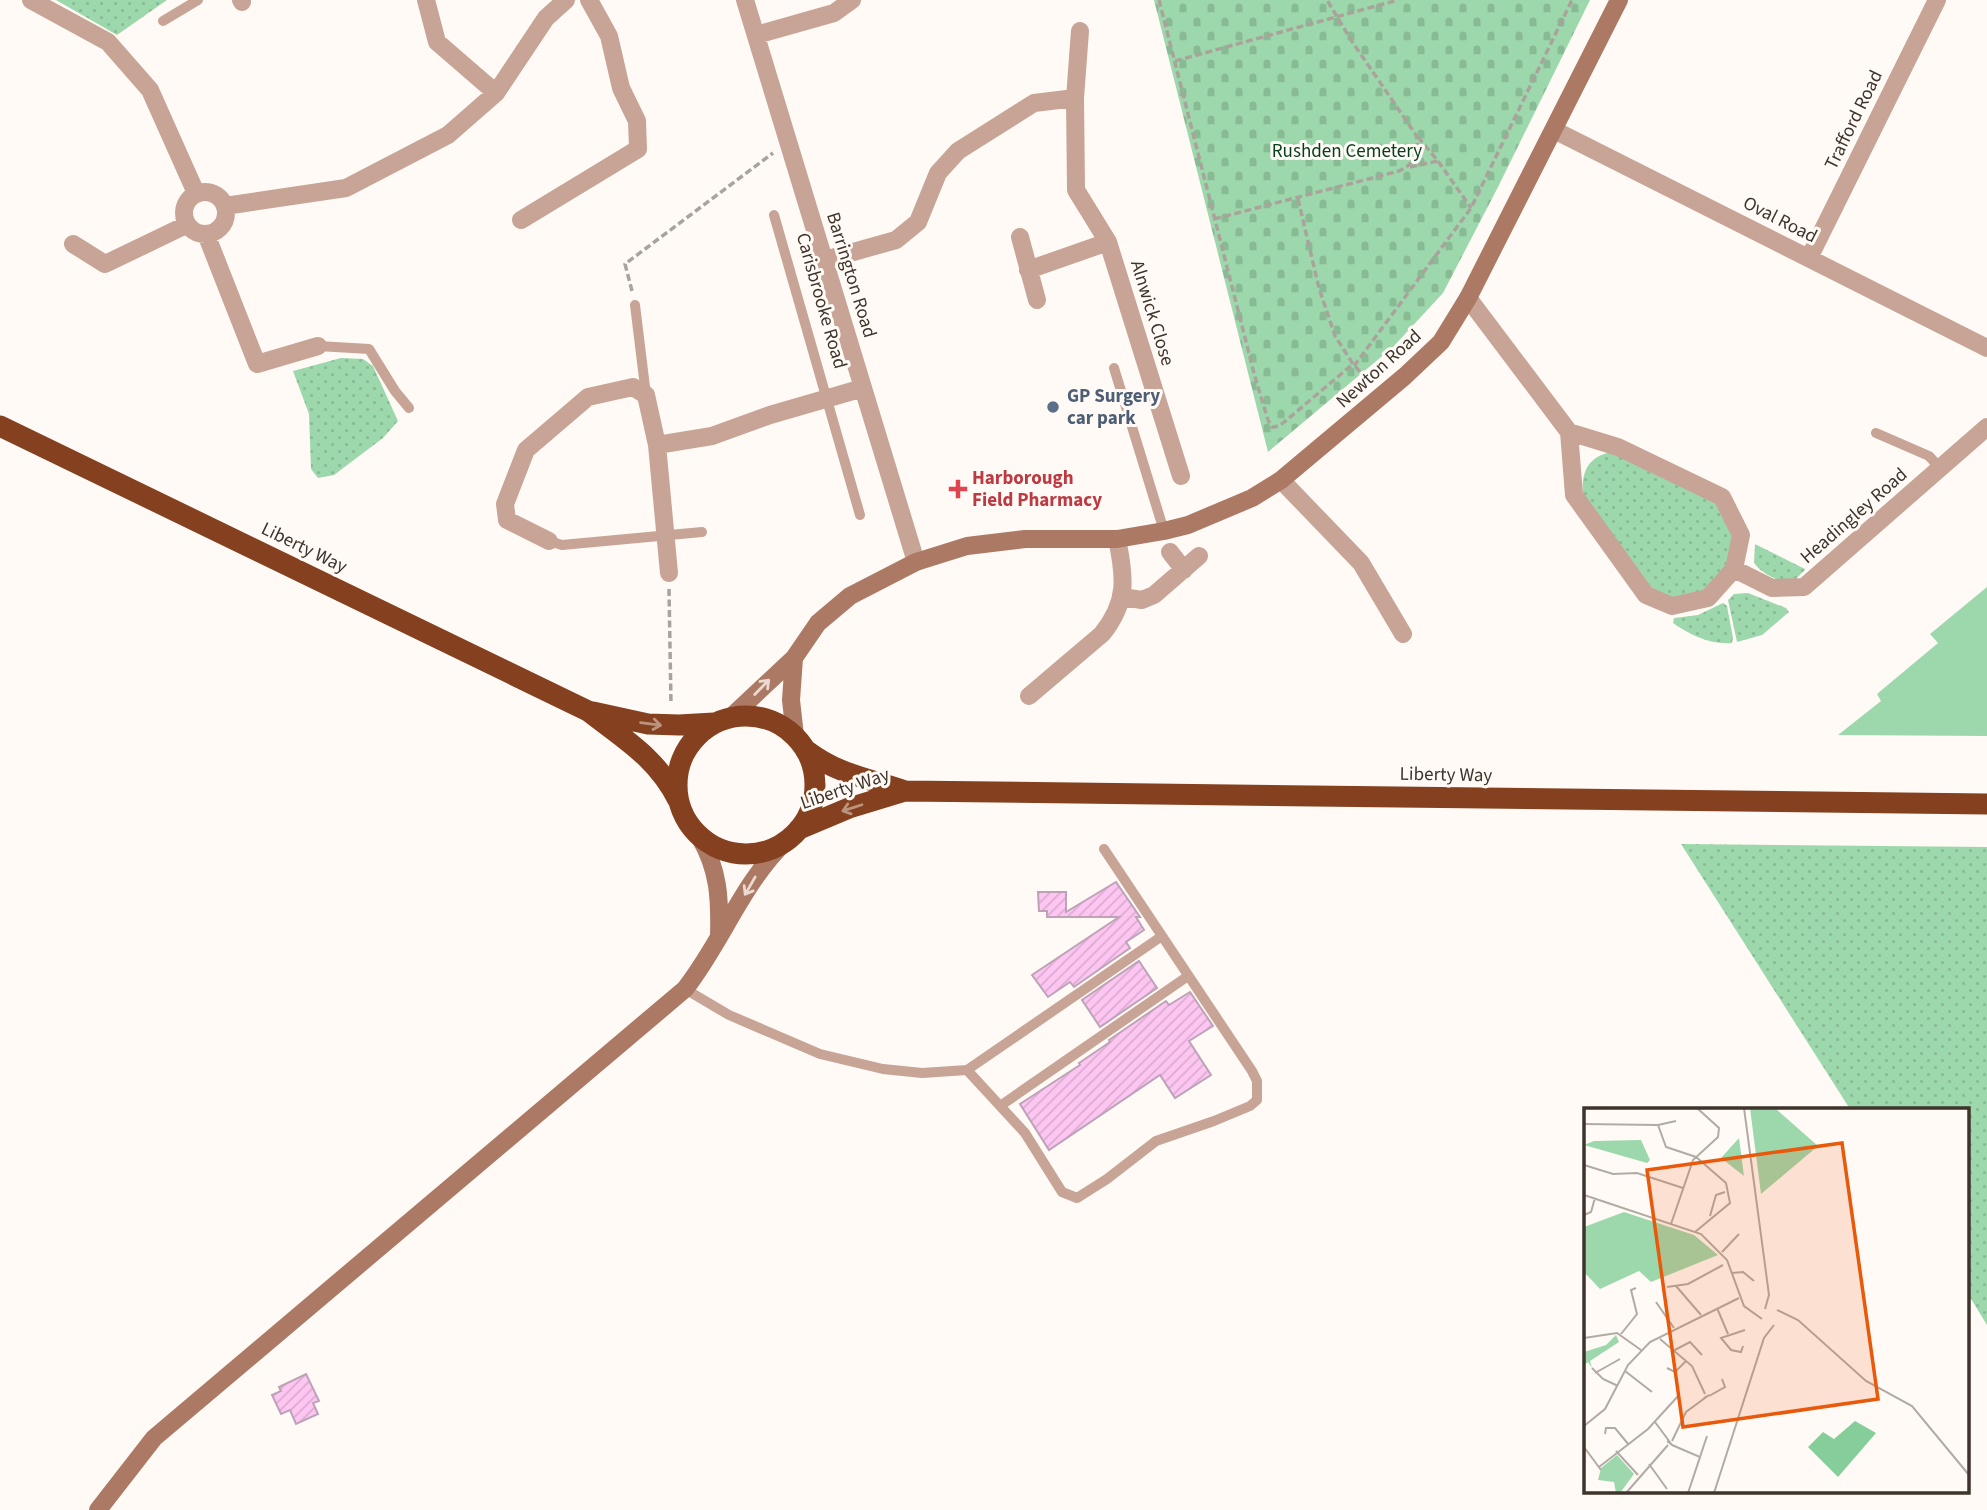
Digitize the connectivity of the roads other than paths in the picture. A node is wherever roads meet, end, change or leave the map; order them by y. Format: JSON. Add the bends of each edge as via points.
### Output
{"nodes":[{"id":1,"x":31,"y":0,"type":"edge"},
{"id":2,"x":198,"y":0,"type":"edge"},
{"id":3,"x":426,"y":0,"type":"edge"},
{"id":4,"x":566,"y":0,"type":"edge"},
{"id":5,"x":589,"y":0,"type":"edge"},
{"id":6,"x":745,"y":0,"type":"edge"},
{"id":7,"x":852,"y":0,"type":"edge"},
{"id":8,"x":1619,"y":0,"type":"edge"},
{"id":9,"x":1937,"y":0,"type":"edge"},
{"id":10,"x":163,"y":20,"type":"dead end"},
{"id":11,"x":1080,"y":30,"type":"dead end"},
{"id":12,"x":756,"y":35,"type":"junction"},
{"id":13,"x":496,"y":93,"type":"junction"},
{"id":14,"x":1075,"y":98,"type":"junction"},
{"id":15,"x":1554,"y":130,"type":"junction"},
{"id":16,"x":196,"y":193,"type":"junction"},
{"id":17,"x":225,"y":206,"type":"junction"},
{"id":18,"x":774,"y":215,"type":"dead end"},
{"id":19,"x":521,"y":220,"type":"dead end"},
{"id":20,"x":187,"y":225,"type":"junction"},
{"id":21,"x":206,"y":234,"type":"junction"},
{"id":22,"x":1020,"y":237,"type":"dead end"},
{"id":23,"x":1108,"y":242,"type":"junction"},
{"id":24,"x":73,"y":244,"type":"dead end"},
{"id":25,"x":1810,"y":258,"type":"junction"},
{"id":26,"x":825,"y":260,"type":"junction"},
{"id":27,"x":1028,"y":270,"type":"junction"},
{"id":28,"x":1468,"y":298,"type":"junction"},
{"id":29,"x":1037,"y":300,"type":"dead end"},
{"id":30,"x":635,"y":305,"type":"road end"},
{"id":31,"x":318,"y":346,"type":"joint"},
{"id":32,"x":1987,"y":348,"type":"edge"},
{"id":33,"x":1114,"y":368,"type":"dead end"},
{"id":34,"x":863,"y":388,"type":"junction"},
{"id":35,"x":646,"y":395,"type":"junction"},
{"id":36,"x":827,"y":398,"type":"junction"},
{"id":37,"x":409,"y":408,"type":"dead end"},
{"id":38,"x":0,"y":426,"type":"edge"},
{"id":39,"x":1987,"y":427,"type":"edge"},
{"id":40,"x":1569,"y":432,"type":"junction"},
{"id":41,"x":1876,"y":433,"type":"dead end"},
{"id":42,"x":657,"y":445,"type":"junction"},
{"id":43,"x":1940,"y":468,"type":"junction"},
{"id":44,"x":1181,"y":477,"type":"dead end"},
{"id":45,"x":1282,"y":480,"type":"junction"},
{"id":46,"x":860,"y":515,"type":"dead end"},
{"id":47,"x":1164,"y":531,"type":"junction"},
{"id":48,"x":702,"y":532,"type":"dead end"},
{"id":49,"x":665,"y":534,"type":"junction"},
{"id":50,"x":1117,"y":539,"type":"junction"},
{"id":51,"x":548,"y":541,"type":"joint"},
{"id":52,"x":1170,"y":552,"type":"dead end"},
{"id":53,"x":1199,"y":556,"type":"dead end"},
{"id":54,"x":916,"y":562,"type":"junction"},
{"id":55,"x":1734,"y":569,"type":"junction"},
{"id":56,"x":1184,"y":570,"type":"junction"},
{"id":57,"x":669,"y":573,"type":"road end"},
{"id":58,"x":1122,"y":597,"type":"junction"},
{"id":59,"x":1403,"y":634,"type":"dead end"},
{"id":60,"x":794,"y":658,"type":"junction"},
{"id":61,"x":1029,"y":696,"type":"dead end"},
{"id":62,"x":588,"y":711,"type":"junction"},
{"id":63,"x":723,"y":720,"type":"junction"},
{"id":64,"x":801,"y":743,"type":"junction"},
{"id":65,"x":905,"y":791,"type":"junction"},
{"id":66,"x":678,"y":800,"type":"junction"},
{"id":67,"x":1987,"y":804,"type":"edge"},
{"id":68,"x":793,"y":835,"type":"junction"},
{"id":69,"x":699,"y":836,"type":"junction"},
{"id":70,"x":1104,"y":849,"type":"dead end"},
{"id":71,"x":1162,"y":936,"type":"junction"},
{"id":72,"x":719,"y":937,"type":"junction"},
{"id":73,"x":1188,"y":976,"type":"junction"},
{"id":74,"x":685,"y":989,"type":"junction"},
{"id":75,"x":967,"y":1070,"type":"junction"},
{"id":76,"x":1000,"y":1105,"type":"junction"},
{"id":77,"x":98,"y":1510,"type":"edge"}],
"edges":[{"from":1,"to":16,"type":"street","via":[[108,42],[150,90]]},
{"from":2,"to":10,"type":"lane"},
{"from":3,"to":13,"type":"street","via":[[437,42]]},
{"from":4,"to":13,"type":"street","via":[[546,18]]},
{"from":5,"to":19,"type":"street","via":[[609,36],[621,88],[637,121],[638,149]]},
{"from":6,"to":12,"type":"street","name":"Barrington Road"},
{"from":7,"to":12,"type":"street","via":[[834,13]]},
{"from":8,"to":15,"type":"street","name":"Newton Road"},
{"from":9,"to":25,"type":"street","name":"Trafford Road"},
{"from":11,"to":14,"type":"street","name":"Alnwick Close"},
{"from":12,"to":26,"type":"street","name":"Barrington Road"},
{"from":13,"to":17,"type":"street","via":[[448,135],[346,188]]},
{"from":14,"to":23,"type":"street","name":"Alnwick Close","via":[[1076,190]]},
{"from":14,"to":26,"type":"street","via":[[1034,103],[958,151],[938,173],[918,222],[897,240]]},
{"from":15,"to":25,"type":"street","name":"Oval Road"},
{"from":15,"to":28,"type":"street","name":"Newton Road"},
{"from":16,"to":17,"type":"street","via":[[218,195]]},
{"from":16,"to":20,"type":"street","via":[[185,203]]},
{"from":17,"to":21,"type":"street","via":[[221,227]]},
{"from":18,"to":36,"type":"lane","name":"Carisbrooke Road"},
{"from":20,"to":21,"type":"street"},
{"from":20,"to":24,"type":"street","via":[[105,264]]},
{"from":21,"to":31,"type":"street","via":[[257,364]]},
{"from":22,"to":27,"type":"street"},
{"from":23,"to":27,"type":"street","name":"Alnwick Close"},
{"from":23,"to":44,"type":"street","name":"Alnwick Close"},
{"from":25,"to":32,"type":"street","name":"Oval Road"},
{"from":26,"to":34,"type":"street","name":"Barrington Road"},
{"from":27,"to":29,"type":"street"},
{"from":28,"to":40,"type":"street"},
{"from":28,"to":45,"type":"street","name":"Newton Road","via":[[1441,342]]},
{"from":30,"to":35,"type":"lane"},
{"from":31,"to":37,"type":"lane","via":[[369,349]]},
{"from":33,"to":47,"type":"lane"},
{"from":34,"to":36,"type":"street","name":"Carisbrooke Road"},
{"from":34,"to":54,"type":"street","name":"Barrington Road"},
{"from":35,"to":42,"type":"street"},
{"from":35,"to":51,"type":"street","via":[[633,387],[588,397],[526,450],[505,504],[507,520]]},
{"from":36,"to":42,"type":"street","name":"Carisbrooke Road","via":[[712,436]]},
{"from":36,"to":46,"type":"lane","name":"Carisbrooke Road"},
{"from":38,"to":62,"type":"highway","name":"Liberty Way"},
{"from":39,"to":43,"type":"street","name":"Headingley Road"},
{"from":40,"to":55,"type":"street","via":[[1618,447],[1722,497],[1741,535]]},
{"from":40,"to":55,"type":"street","via":[[1574,495],[1646,594],[1672,606],[1708,598]]},
{"from":41,"to":43,"type":"lane","via":[[1929,456]]},
{"from":42,"to":49,"type":"street"},
{"from":43,"to":55,"type":"street","name":"Headingley Road","via":[[1804,587],[1772,588]]},
{"from":45,"to":47,"type":"street","name":"Newton Road","via":[[1220,513]]},
{"from":45,"to":59,"type":"street","via":[[1362,563]]},
{"from":47,"to":50,"type":"street","name":"Newton Road"},
{"from":48,"to":49,"type":"lane"},
{"from":49,"to":51,"type":"lane","via":[[562,545]]},
{"from":49,"to":57,"type":"street"},
{"from":50,"to":54,"type":"street","name":"Newton Road","via":[[1025,539],[967,546]]},
{"from":50,"to":58,"type":"street","via":[[1124,575]]},
{"from":52,"to":56,"type":"street"},
{"from":53,"to":56,"type":"street"},
{"from":54,"to":60,"type":"street","name":"Newton Road","via":[[850,596],[818,623]]},
{"from":56,"to":58,"type":"street","via":[[1146,598]]},
{"from":58,"to":61,"type":"street","via":[[1102,634]]},
{"from":63,"to":60,"type":"street","name":"Newton Road","one_way":true},
{"from":60,"to":64,"type":"street","via":[[791,700]]},
{"from":62,"to":63,"type":"highway","name":"Liberty Way","one_way":true,"via":[[648,724]]},
{"from":62,"to":66,"type":"highway","name":"Liberty Way","via":[[645,755]]},
{"from":63,"to":64,"type":"highway","via":[[748,715],[766,718]]},
{"from":63,"to":66,"type":"highway","via":[[697,736],[683,755],[677,777]]},
{"from":64,"to":65,"type":"highway","name":"Liberty Way","via":[[828,766]]},
{"from":64,"to":68,"type":"highway","via":[[813,766],[814,799]]},
{"from":65,"to":67,"type":"highway","name":"Liberty Way"},
{"from":65,"to":68,"type":"highway","name":"Liberty Way","one_way":true,"via":[[849,808]]},
{"from":66,"to":69,"type":"highway"},
{"from":68,"to":69,"type":"highway","via":[[770,850],[751,854],[715,847]]},
{"from":68,"to":72,"type":"street","one_way":true,"via":[[754,878]]},
{"from":69,"to":72,"type":"street","via":[[716,875]]},
{"from":70,"to":71,"type":"lane"},
{"from":71,"to":73,"type":"lane"},
{"from":71,"to":75,"type":"lane"},
{"from":72,"to":74,"type":"street"},
{"from":73,"to":76,"type":"lane"},
{"from":73,"to":76,"type":"lane","via":[[1257,1080],[1257,1100],[1250,1106],[1156,1141],[1077,1198],[1062,1192],[1025,1133]]},
{"from":74,"to":75,"type":"lane","via":[[729,1015],[820,1054],[883,1069],[922,1073]]},
{"from":74,"to":77,"type":"street","via":[[154,1438]]},
{"from":75,"to":76,"type":"lane"}]}
